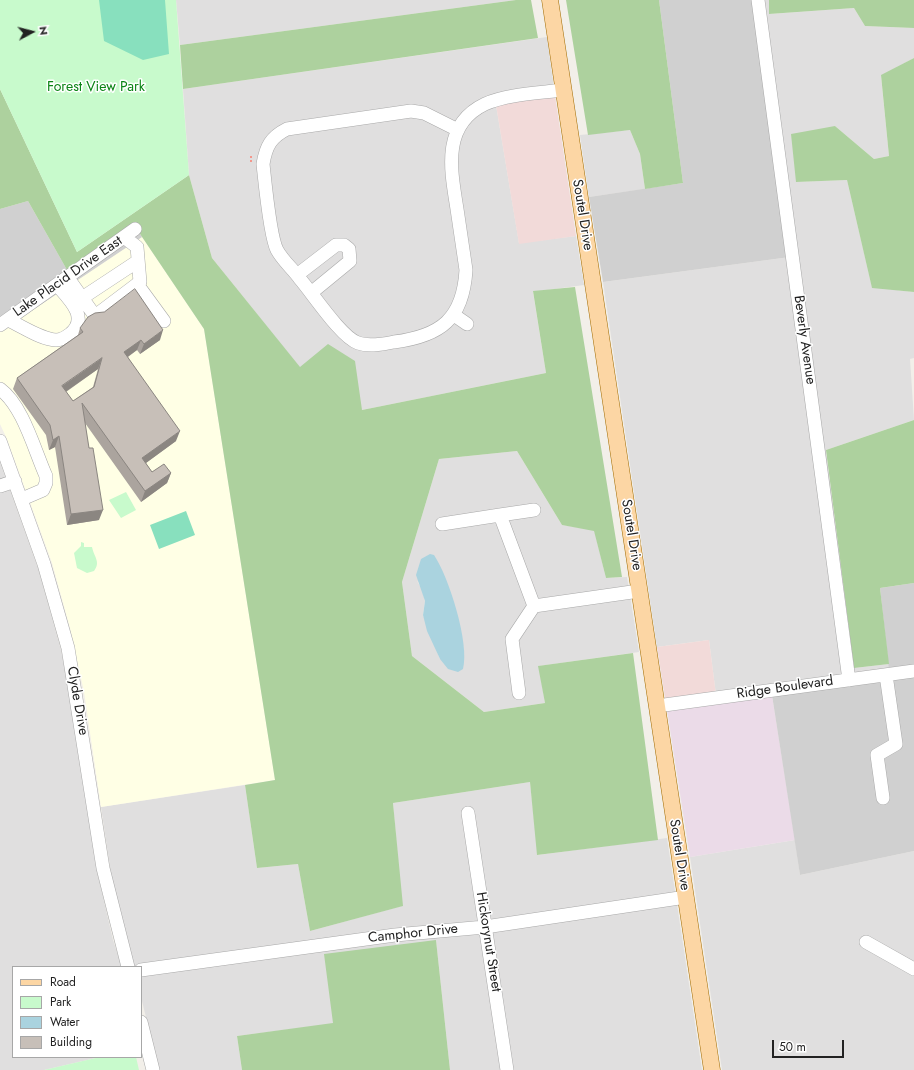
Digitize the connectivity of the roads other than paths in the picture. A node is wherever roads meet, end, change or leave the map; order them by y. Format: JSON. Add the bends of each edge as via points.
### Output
{"nodes":[{"id":1,"x":550,"y":0,"type":"edge"},
{"id":2,"x":758,"y":0,"type":"edge"},
{"id":3,"x":563,"y":90,"type":"junction"},
{"id":4,"x":458,"y":130,"type":"junction"},
{"id":5,"x":135,"y":229,"type":"dead end"},
{"id":6,"x":124,"y":237,"type":"junction"},
{"id":7,"x":138,"y":261,"type":"junction"},
{"id":8,"x":297,"y":275,"type":"junction"},
{"id":9,"x":63,"y":281,"type":"junction"},
{"id":10,"x":137,"y":284,"type":"junction"},
{"id":11,"x":312,"y":292,"type":"junction"},
{"id":12,"x":82,"y":298,"type":"junction"},
{"id":13,"x":454,"y":315,"type":"junction"},
{"id":14,"x":164,"y":321,"type":"dead end"},
{"id":15,"x":4,"y":322,"type":"edge"},
{"id":16,"x":467,"y":324,"type":"dead end"},
{"id":17,"x":0,"y":389,"type":"edge"},
{"id":18,"x":0,"y":441,"type":"edge"},
{"id":19,"x":15,"y":481,"type":"junction"},
{"id":20,"x":0,"y":486,"type":"edge"},
{"id":21,"x":22,"y":499,"type":"junction"},
{"id":22,"x":534,"y":510,"type":"dead end"},
{"id":23,"x":500,"y":515,"type":"junction"},
{"id":24,"x":442,"y":524,"type":"dead end"},
{"id":25,"x":639,"y":591,"type":"junction"},
{"id":26,"x":534,"y":606,"type":"junction"},
{"id":27,"x":914,"y":671,"type":"edge"},
{"id":28,"x":886,"y":675,"type":"junction"},
{"id":29,"x":849,"y":680,"type":"junction"},
{"id":30,"x":519,"y":693,"type":"dead end"},
{"id":31,"x":657,"y":706,"type":"junction"},
{"id":32,"x":883,"y":798,"type":"dead end"},
{"id":33,"x":468,"y":813,"type":"dead end"},
{"id":34,"x":686,"y":897,"type":"junction"},
{"id":35,"x":485,"y":927,"type":"junction"},
{"id":36,"x":866,"y":942,"type":"dead end"},
{"id":37,"x":128,"y":966,"type":"edge"},
{"id":38,"x":914,"y":969,"type":"edge"},
{"id":39,"x":142,"y":970,"type":"edge"},
{"id":40,"x":142,"y":1026,"type":"edge"},
{"id":41,"x":153,"y":1070,"type":"edge"},
{"id":42,"x":507,"y":1070,"type":"edge"},
{"id":43,"x":712,"y":1070,"type":"edge"}],
"edges":[{"from":1,"to":3,"type":"main road","name":"Soutel Drive"},
{"from":2,"to":29,"type":"street","name":"Beverly Avenue"},
{"from":3,"to":4,"type":"street","via":[[498,99],[485,104]]},
{"from":3,"to":25,"type":"main road","name":"Soutel Drive"},
{"from":4,"to":8,"type":"street","via":[[424,113],[411,111],[287,128],[270,140],[263,164],[274,239],[276,249]]},
{"from":4,"to":13,"type":"street","via":[[452,145],[450,167],[466,270],[463,291]]},
{"from":5,"to":6,"type":"street","name":"Lake Placid Drive East"},
{"from":6,"to":7,"type":"street","via":[[137,247]]},
{"from":6,"to":9,"type":"street","name":"Lake Placid Drive East"},
{"from":7,"to":10,"type":"street","via":[[140,282]]},
{"from":7,"to":12,"type":"street"},
{"from":8,"to":11,"type":"street"},
{"from":8,"to":11,"type":"street","via":[[336,245],[344,245],[349,249],[350,261]]},
{"from":9,"to":12,"type":"street"},
{"from":9,"to":15,"type":"street","name":"Lake Placid Drive East"},
{"from":9,"to":15,"type":"street","via":[[79,319],[78,326],[65,337],[58,340],[48,339]]},
{"from":10,"to":12,"type":"street","via":[[95,316]]},
{"from":10,"to":14,"type":"street"},
{"from":11,"to":13,"type":"street","via":[[342,332],[359,344],[414,339],[439,329]]},
{"from":13,"to":16,"type":"street"},
{"from":17,"to":21,"type":"street","via":[[9,395],[17,409],[46,476],[43,490]]},
{"from":18,"to":19,"type":"street","name":"Clyde Drive"},
{"from":19,"to":20,"type":"street"},
{"from":19,"to":21,"type":"street","name":"Clyde Drive"},
{"from":21,"to":37,"type":"street","name":"Clyde Drive","via":[[68,648],[104,868]]},
{"from":22,"to":23,"type":"street"},
{"from":23,"to":24,"type":"street"},
{"from":23,"to":26,"type":"street"},
{"from":25,"to":26,"type":"street"},
{"from":25,"to":31,"type":"main road","name":"Soutel Drive"},
{"from":26,"to":30,"type":"street","via":[[512,639]]},
{"from":27,"to":28,"type":"street","name":"Ridge Boulevard"},
{"from":28,"to":29,"type":"street","name":"Ridge Boulevard"},
{"from":28,"to":32,"type":"street","via":[[896,744],[877,755]]},
{"from":29,"to":31,"type":"street","name":"Ridge Boulevard"},
{"from":31,"to":34,"type":"main road","name":"Soutel Drive"},
{"from":33,"to":35,"type":"street","name":"Hickorynut Street"},
{"from":34,"to":35,"type":"street","name":"Camphor Drive"},
{"from":34,"to":43,"type":"main road","name":"Soutel Drive"},
{"from":35,"to":39,"type":"street","name":"Camphor Drive","via":[[395,935]]},
{"from":35,"to":42,"type":"street","name":"Hickorynut Street"},
{"from":36,"to":38,"type":"street"},
{"from":40,"to":41,"type":"street"}]}
